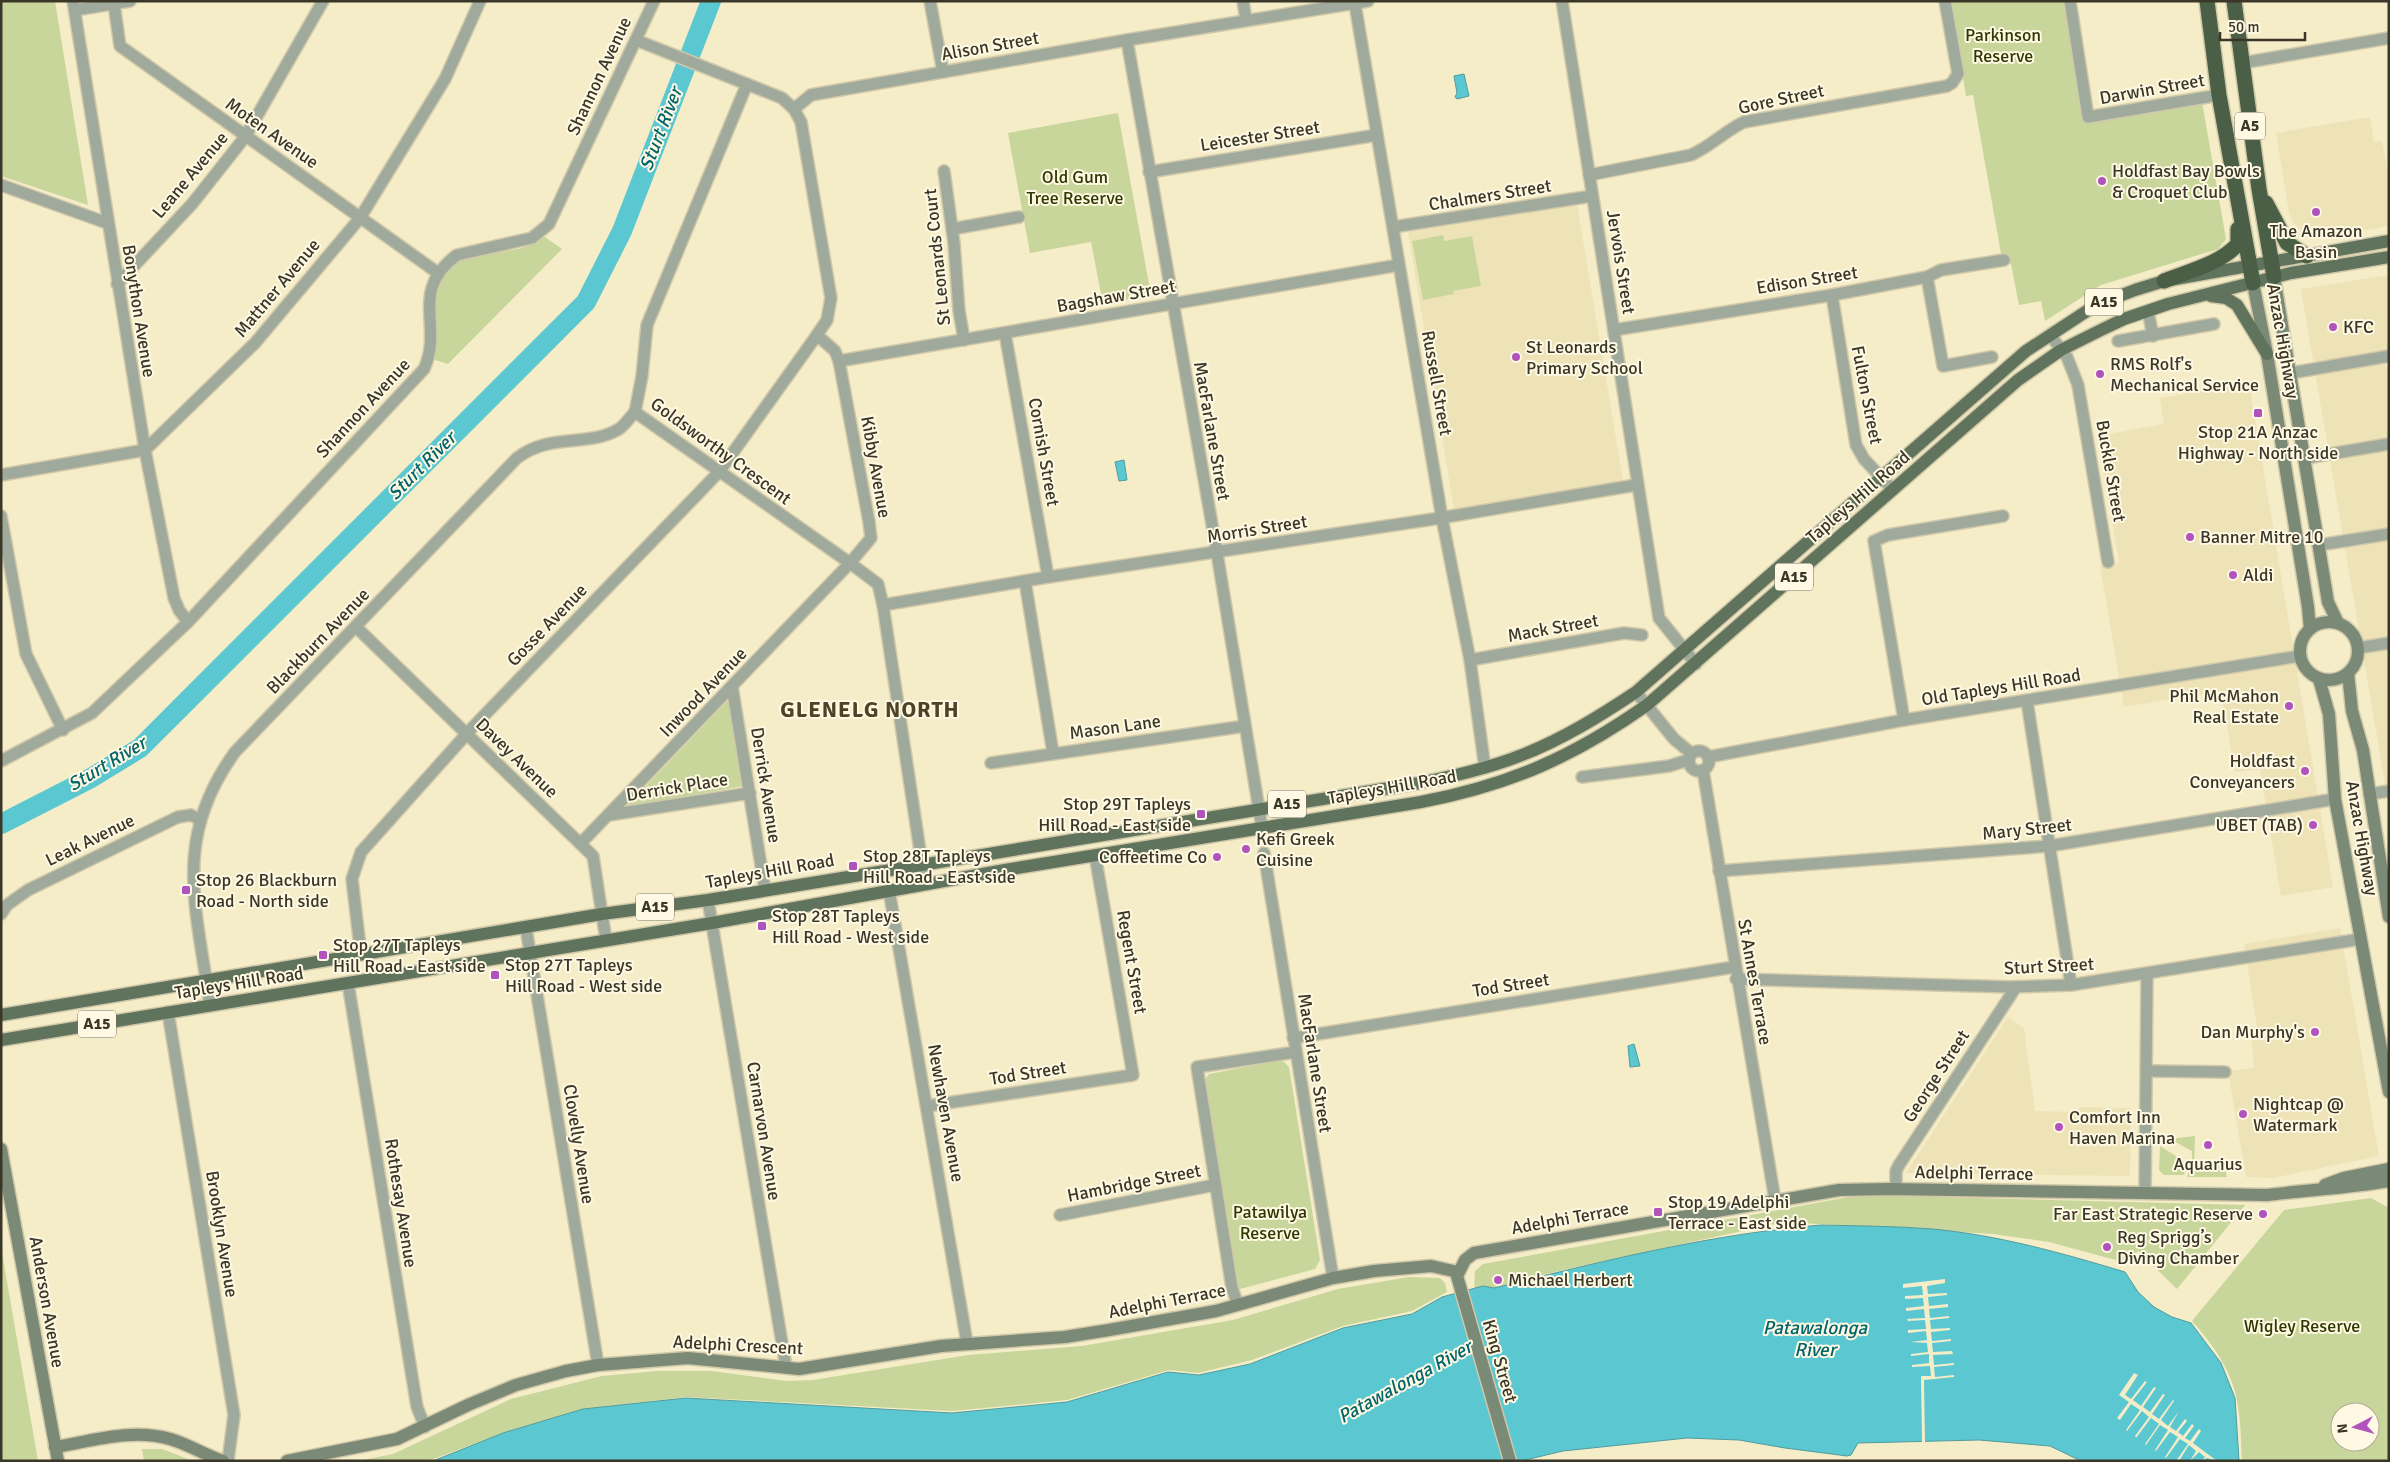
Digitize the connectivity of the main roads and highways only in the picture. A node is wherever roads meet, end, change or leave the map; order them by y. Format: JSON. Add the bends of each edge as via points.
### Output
{"nodes":[{"id":1,"x":2207,"y":1,"type":"edge"},
{"id":2,"x":2234,"y":1,"type":"edge"},
{"id":3,"x":2259,"y":189,"type":"junction"},
{"id":4,"x":2238,"y":207,"type":"junction"},
{"id":5,"x":2389,"y":241,"type":"edge"},
{"id":6,"x":2307,"y":256,"type":"junction"},
{"id":7,"x":2389,"y":257,"type":"edge"},
{"id":8,"x":2250,"y":266,"type":"junction"},
{"id":9,"x":2273,"y":270,"type":"junction"},
{"id":10,"x":2164,"y":281,"type":"junction"},
{"id":11,"x":2253,"y":283,"type":"junction"},
{"id":12,"x":2208,"y":295,"type":"junction"},
{"id":13,"x":2267,"y":354,"type":"road end"},
{"id":14,"x":1,"y":1015,"type":"edge"},
{"id":15,"x":1,"y":1040,"type":"edge"}],
"edges":[{"from":1,"to":4,"type":"highway","name":"Anzac Highway","number":"A5"},
{"from":2,"to":3,"type":"highway","name":"Anzac Highway","number":"A5"},
{"from":3,"to":6,"type":"highway","via":[[2286,243]]},
{"from":3,"to":9,"type":"highway","name":"Anzac Highway","number":"A5"},
{"from":4,"to":8,"type":"highway","name":"Anzac Highway","number":"A5"},
{"from":4,"to":10,"type":"highway","via":[[2238,244],[2231,252]]},
{"from":5,"to":6,"type":"main road","number":"A15"},
{"from":6,"to":9,"type":"main road","number":"A15"},
{"from":7,"to":9,"type":"main road","number":"A15"},
{"from":8,"to":9,"type":"main road","number":"A15"},
{"from":8,"to":10,"type":"main road","name":"Tapleys Hill Road","number":"A15"},
{"from":8,"to":11,"type":"highway","name":"Anzac Highway","number":"A5"},
{"from":9,"to":11,"type":"main road","number":"A15"},
{"from":10,"to":14,"type":"main road","name":"Tapleys Hill Road","number":"A15","via":[[2096,305],[2004,369],[1636,692],[1592,721],[1522,756],[1414,784],[708,900],[602,914]]},
{"from":11,"to":12,"type":"main road","name":"Tapleys Hill Road","number":"A15"},
{"from":12,"to":13,"type":"main road","via":[[2226,298],[2237,305]]},
{"from":12,"to":15,"type":"main road","name":"Tapleys Hill Road","number":"A15","via":[[2124,319],[2061,350],[2018,380],[1647,705],[1608,733],[1528,773],[1430,800]]}]}
